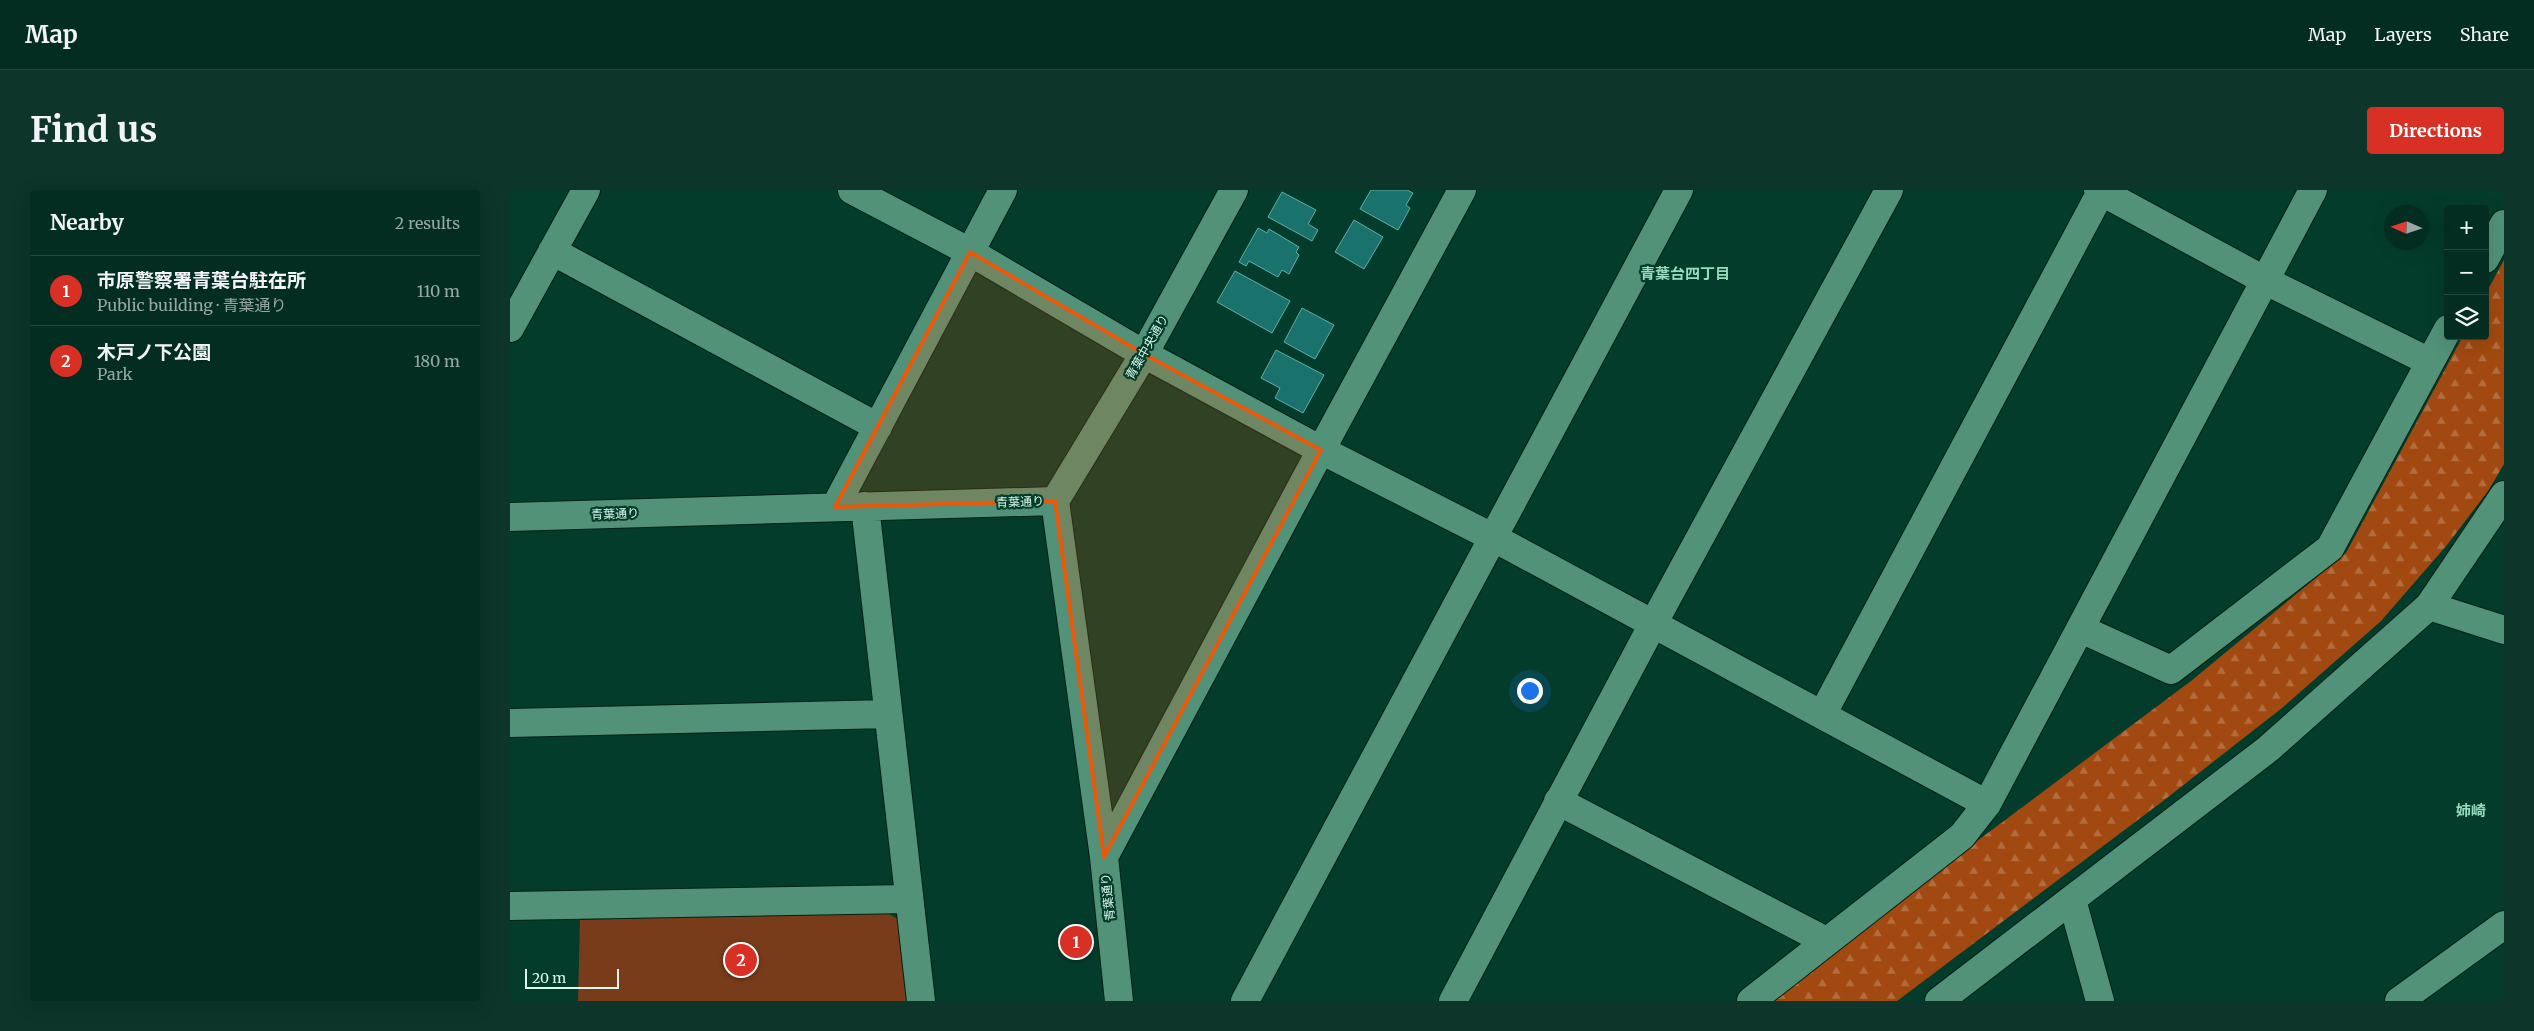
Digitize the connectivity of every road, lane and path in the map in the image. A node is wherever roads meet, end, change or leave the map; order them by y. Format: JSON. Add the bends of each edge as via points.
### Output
{"nodes":[{"id":1,"x":586,"y":190,"type":"edge"},
{"id":2,"x":852,"y":190,"type":"edge"},
{"id":3,"x":1003,"y":190,"type":"edge"},
{"id":4,"x":1234,"y":190,"type":"edge"},
{"id":5,"x":1462,"y":190,"type":"edge"},
{"id":6,"x":1679,"y":190,"type":"edge"},
{"id":7,"x":1889,"y":190,"type":"edge"},
{"id":8,"x":2313,"y":190,"type":"edge"},
{"id":9,"x":2100,"y":191,"type":"edge"},
{"id":10,"x":2504,"y":224,"type":"edge"},
{"id":11,"x":552,"y":252,"type":"junction"},
{"id":12,"x":970,"y":252,"type":"junction"},
{"id":13,"x":2489,"y":252,"type":"edge"},
{"id":14,"x":2264,"y":280,"type":"junction"},
{"id":15,"x":510,"y":328,"type":"edge"},
{"id":16,"x":2444,"y":336,"type":"edge"},
{"id":17,"x":1144,"y":354,"type":"junction"},
{"id":18,"x":2430,"y":362,"type":"junction"},
{"id":19,"x":878,"y":427,"type":"junction"},
{"id":20,"x":1321,"y":450,"type":"junction"},
{"id":21,"x":2504,"y":495,"type":"edge"},
{"id":22,"x":1055,"y":500,"type":"junction"},
{"id":23,"x":865,"y":506,"type":"junction"},
{"id":24,"x":835,"y":507,"type":"junction"},
{"id":25,"x":510,"y":517,"type":"edge"},
{"id":26,"x":1494,"y":538,"type":"junction"},
{"id":27,"x":2429,"y":606,"type":"junction"},
{"id":28,"x":1653,"y":624,"type":"junction"},
{"id":29,"x":2081,"y":629,"type":"junction"},
{"id":30,"x":2504,"y":630,"type":"edge"},
{"id":31,"x":888,"y":714,"type":"junction"},
{"id":32,"x":1822,"y":715,"type":"junction"},
{"id":33,"x":510,"y":723,"type":"edge"},
{"id":34,"x":1558,"y":801,"type":"junction"},
{"id":35,"x":1987,"y":804,"type":"junction"},
{"id":36,"x":1104,"y":857,"type":"junction"},
{"id":37,"x":908,"y":899,"type":"junction"},
{"id":38,"x":2072,"y":900,"type":"junction"},
{"id":39,"x":510,"y":906,"type":"edge"},
{"id":40,"x":2504,"y":925,"type":"edge"},
{"id":41,"x":1826,"y":941,"type":"junction"},
{"id":42,"x":921,"y":1001,"type":"edge"},
{"id":43,"x":1119,"y":1001,"type":"edge"},
{"id":44,"x":1245,"y":1001,"type":"edge"},
{"id":45,"x":1453,"y":1001,"type":"edge"},
{"id":46,"x":1750,"y":1001,"type":"edge"},
{"id":47,"x":1938,"y":1001,"type":"edge"},
{"id":48,"x":2100,"y":1001,"type":"edge"},
{"id":49,"x":2400,"y":1001,"type":"edge"}],
"edges":[{"from":1,"to":11,"type":"street"},
{"from":2,"to":12,"type":"street"},
{"from":3,"to":12,"type":"street"},
{"from":4,"to":17,"type":"street","name":"青葉中央通り"},
{"from":5,"to":20,"type":"street"},
{"from":6,"to":26,"type":"street"},
{"from":7,"to":28,"type":"street"},
{"from":8,"to":14,"type":"street"},
{"from":9,"to":14,"type":"street"},
{"from":9,"to":32,"type":"street"},
{"from":10,"to":13,"type":"street"},
{"from":11,"to":15,"type":"street"},
{"from":11,"to":19,"type":"street"},
{"from":12,"to":17,"type":"street"},
{"from":12,"to":19,"type":"street"},
{"from":14,"to":18,"type":"street"},
{"from":14,"to":29,"type":"street"},
{"from":16,"to":18,"type":"street"},
{"from":17,"to":20,"type":"street"},
{"from":17,"to":22,"type":"street","name":"青葉中央通り"},
{"from":18,"to":29,"type":"street","via":[[2330,548],[2171,670]]},
{"from":19,"to":24,"type":"street"},
{"from":20,"to":26,"type":"street"},
{"from":20,"to":36,"type":"street"},
{"from":21,"to":27,"type":"street"},
{"from":22,"to":23,"type":"street","name":"青葉通り"},
{"from":22,"to":36,"type":"street","name":"青葉通り"},
{"from":23,"to":24,"type":"street","name":"青葉通り"},
{"from":23,"to":31,"type":"street"},
{"from":24,"to":25,"type":"street","name":"青葉通り"},
{"from":26,"to":28,"type":"street"},
{"from":26,"to":44,"type":"street"},
{"from":27,"to":30,"type":"street"},
{"from":27,"to":38,"type":"street","via":[[2268,749]]},
{"from":28,"to":32,"type":"street"},
{"from":28,"to":34,"type":"street"},
{"from":29,"to":35,"type":"street"},
{"from":31,"to":33,"type":"street"},
{"from":31,"to":37,"type":"street"},
{"from":32,"to":35,"type":"street"},
{"from":34,"to":41,"type":"street"},
{"from":34,"to":45,"type":"street"},
{"from":35,"to":41,"type":"street","via":[[1962,836]]},
{"from":36,"to":43,"type":"street","name":"青葉通り"},
{"from":37,"to":39,"type":"street"},
{"from":37,"to":42,"type":"street"},
{"from":38,"to":47,"type":"street"},
{"from":38,"to":48,"type":"street"},
{"from":40,"to":49,"type":"street"},
{"from":41,"to":46,"type":"street"}]}
